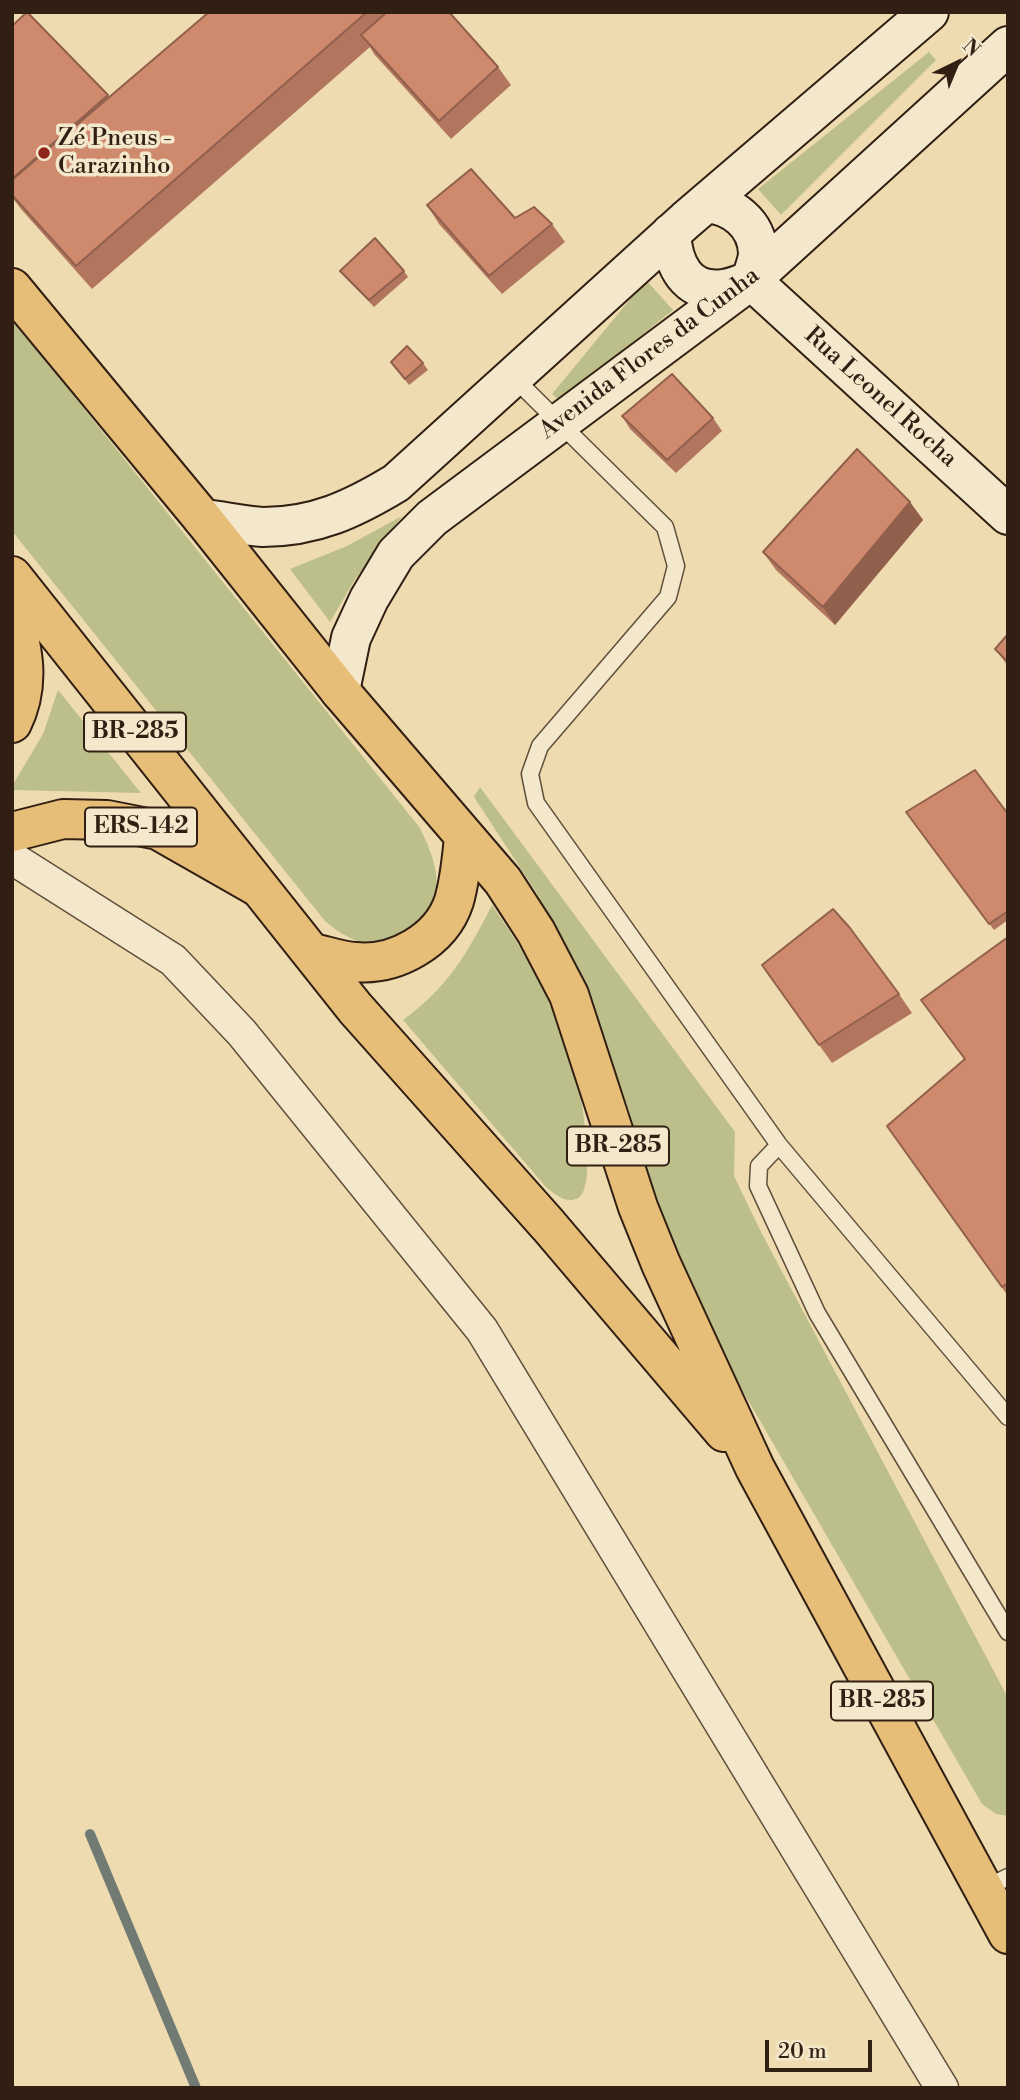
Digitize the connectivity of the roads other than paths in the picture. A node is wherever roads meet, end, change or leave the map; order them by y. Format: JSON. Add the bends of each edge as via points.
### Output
{"nodes":[{"id":1,"x":929,"y":12,"type":"edge"},
{"id":2,"x":1008,"y":46,"type":"edge"},
{"id":3,"x":706,"y":203,"type":"junction"},
{"id":4,"x":671,"y":233,"type":"junction"},
{"id":5,"x":751,"y":281,"type":"junction"},
{"id":6,"x":12,"y":288,"type":"edge"},
{"id":7,"x":513,"y":377,"type":"junction"},
{"id":8,"x":559,"y":425,"type":"junction"},
{"id":9,"x":1008,"y":515,"type":"edge"},
{"id":10,"x":204,"y":519,"type":"junction"},
{"id":11,"x":12,"y":576,"type":"edge"},
{"id":12,"x":12,"y":610,"type":"edge"},
{"id":13,"x":340,"y":691,"type":"junction"},
{"id":14,"x":12,"y":723,"type":"edge"},
{"id":15,"x":12,"y":832,"type":"edge"},
{"id":16,"x":464,"y":837,"type":"junction"},
{"id":17,"x":12,"y":858,"type":"edge"},
{"id":18,"x":258,"y":887,"type":"junction"},
{"id":19,"x":313,"y":953,"type":"junction"},
{"id":20,"x":779,"y":1145,"type":"junction"},
{"id":21,"x":1008,"y":1417,"type":"edge"},
{"id":22,"x":755,"y":1468,"type":"junction"},
{"id":23,"x":1008,"y":1632,"type":"edge"},
{"id":24,"x":996,"y":1883,"type":"edge"},
{"id":25,"x":1008,"y":1934,"type":"edge"},
{"id":26,"x":942,"y":2088,"type":"edge"}],
"edges":[{"from":1,"to":3,"type":"main road"},
{"from":2,"to":5,"type":"main road","name":"Avenida Flores da Cunha"},
{"from":3,"to":4,"type":"main road"},
{"from":3,"to":5,"type":"main road","via":[[721,204],[747,223],[758,253]]},
{"from":4,"to":5,"type":"main road","via":[[678,268],[690,281],[704,289]]},
{"from":4,"to":7,"type":"main road"},
{"from":5,"to":8,"type":"main road","name":"Avenida Flores da Cunha"},
{"from":5,"to":9,"type":"main road","name":"Rua Leonel Rocha"},
{"from":6,"to":10,"type":"main road","number":"BR-285"},
{"from":7,"to":8,"type":"lane"},
{"from":7,"to":10,"type":"main road","via":[[397,483],[358,506],[313,523],[263,527]]},
{"from":8,"to":13,"type":"main road","name":"Avenida Flores da Cunha","via":[[432,518],[396,554],[351,639]]},
{"from":8,"to":20,"type":"lane","via":[[665,527],[676,566],[668,597],[540,747],[530,774],[536,803]]},
{"from":10,"to":13,"type":"main road","number":"BR-285"},
{"from":11,"to":18,"type":"main road","number":"BR-285"},
{"from":12,"to":14,"type":"main road","via":[[23,649],[24,682]]},
{"from":13,"to":16,"type":"main road","number":"BR-285"},
{"from":15,"to":18,"type":"main road","number":"ERS-142","via":[[63,819],[158,830]]},
{"from":16,"to":19,"type":"main road","via":[[453,904],[440,925],[411,953],[386,961],[356,962]]},
{"from":16,"to":22,"type":"main road","number":"BR-285","via":[[503,881],[569,995],[638,1207]]},
{"from":17,"to":26,"type":"street","via":[[173,960],[242,1033],[482,1330]]},
{"from":18,"to":19,"type":"main road","number":"BR-285"},
{"from":19,"to":22,"type":"main road","number":"BR-285","via":[[355,1008]]},
{"from":20,"to":21,"type":"lane"},
{"from":20,"to":23,"type":"lane","via":[[759,1166],[758,1186],[817,1313]]},
{"from":22,"to":24,"type":"main road","number":"BR-285"},
{"from":24,"to":25,"type":"main road","number":"BR-285"}]}
